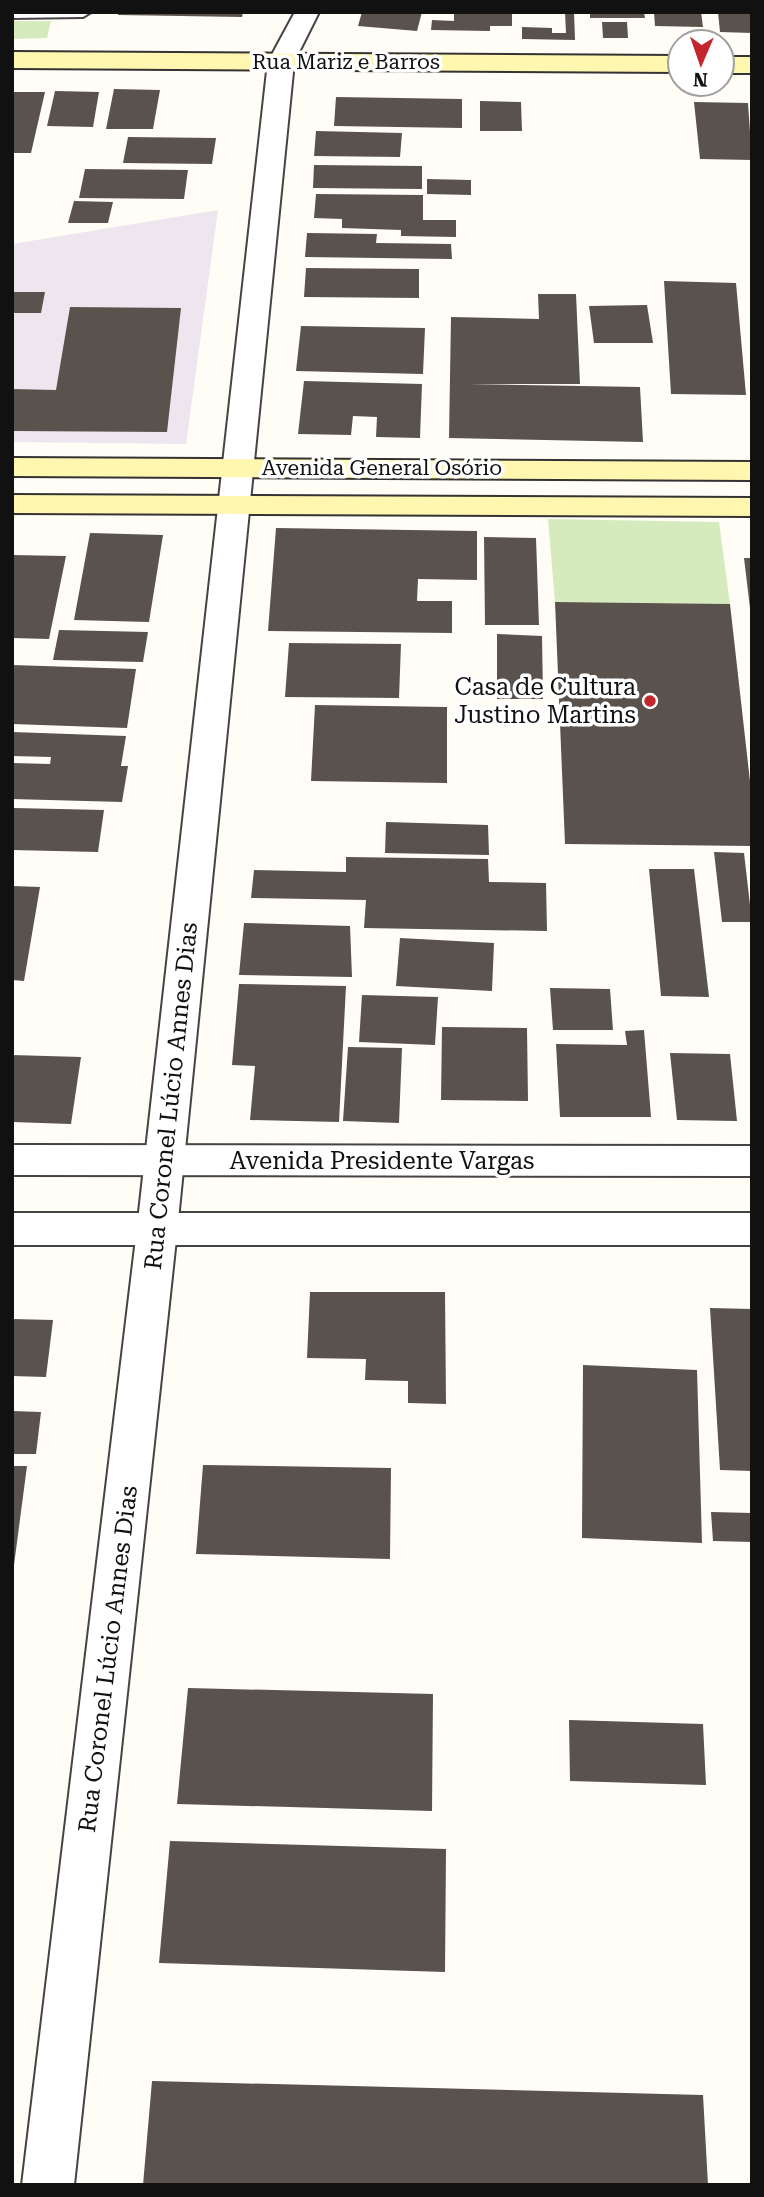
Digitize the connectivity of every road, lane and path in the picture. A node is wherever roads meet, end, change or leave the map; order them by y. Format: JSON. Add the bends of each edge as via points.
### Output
{"nodes":[{"id":1,"x":83,"y":12,"type":"edge"},
{"id":2,"x":307,"y":12,"type":"edge"},
{"id":3,"x":12,"y":13,"type":"edge"},
{"id":4,"x":12,"y":60,"type":"edge"},
{"id":5,"x":281,"y":62,"type":"junction"},
{"id":6,"x":666,"y":64,"type":"edge"},
{"id":7,"x":12,"y":467,"type":"edge"},
{"id":8,"x":745,"y":471,"type":"edge"},
{"id":9,"x":238,"y":485,"type":"junction"},
{"id":10,"x":12,"y":504,"type":"edge"},
{"id":11,"x":746,"y":507,"type":"edge"},
{"id":12,"x":12,"y":1160,"type":"edge"},
{"id":13,"x":164,"y":1161,"type":"junction"},
{"id":14,"x":752,"y":1161,"type":"edge"},
{"id":15,"x":12,"y":1229,"type":"edge"},
{"id":16,"x":752,"y":1229,"type":"edge"},
{"id":17,"x":157,"y":1230,"type":"junction"},
{"id":18,"x":48,"y":2185,"type":"edge"}],
"edges":[{"from":1,"to":3,"type":"lane"},
{"from":2,"to":5,"type":"street","name":"Rua Coronel Lúcio Annes Dias"},
{"from":4,"to":5,"type":"main road","name":"Rua Mariz e Barros"},
{"from":5,"to":6,"type":"main road","name":"Rua Mariz e Barros"},
{"from":5,"to":9,"type":"street","name":"Rua Coronel Lúcio Annes Dias"},
{"from":7,"to":9,"type":"main road","name":"Avenida General Osório"},
{"from":8,"to":9,"type":"main road","name":"Avenida General Osório"},
{"from":8,"to":11,"type":"main road"},
{"from":9,"to":10,"type":"main road","name":"Avenida General Osório"},
{"from":9,"to":11,"type":"main road","name":"Avenida General Osório"},
{"from":9,"to":13,"type":"street","name":"Rua Coronel Lúcio Annes Dias"},
{"from":12,"to":13,"type":"street","name":"Avenida Presidente Vargas"},
{"from":13,"to":14,"type":"street","name":"Avenida Presidente Vargas"},
{"from":13,"to":17,"type":"street","name":"Rua Coronel Lúcio Annes Dias"},
{"from":15,"to":17,"type":"street"},
{"from":16,"to":17,"type":"street"},
{"from":17,"to":18,"type":"street","name":"Rua Coronel Lúcio Annes Dias"}]}
